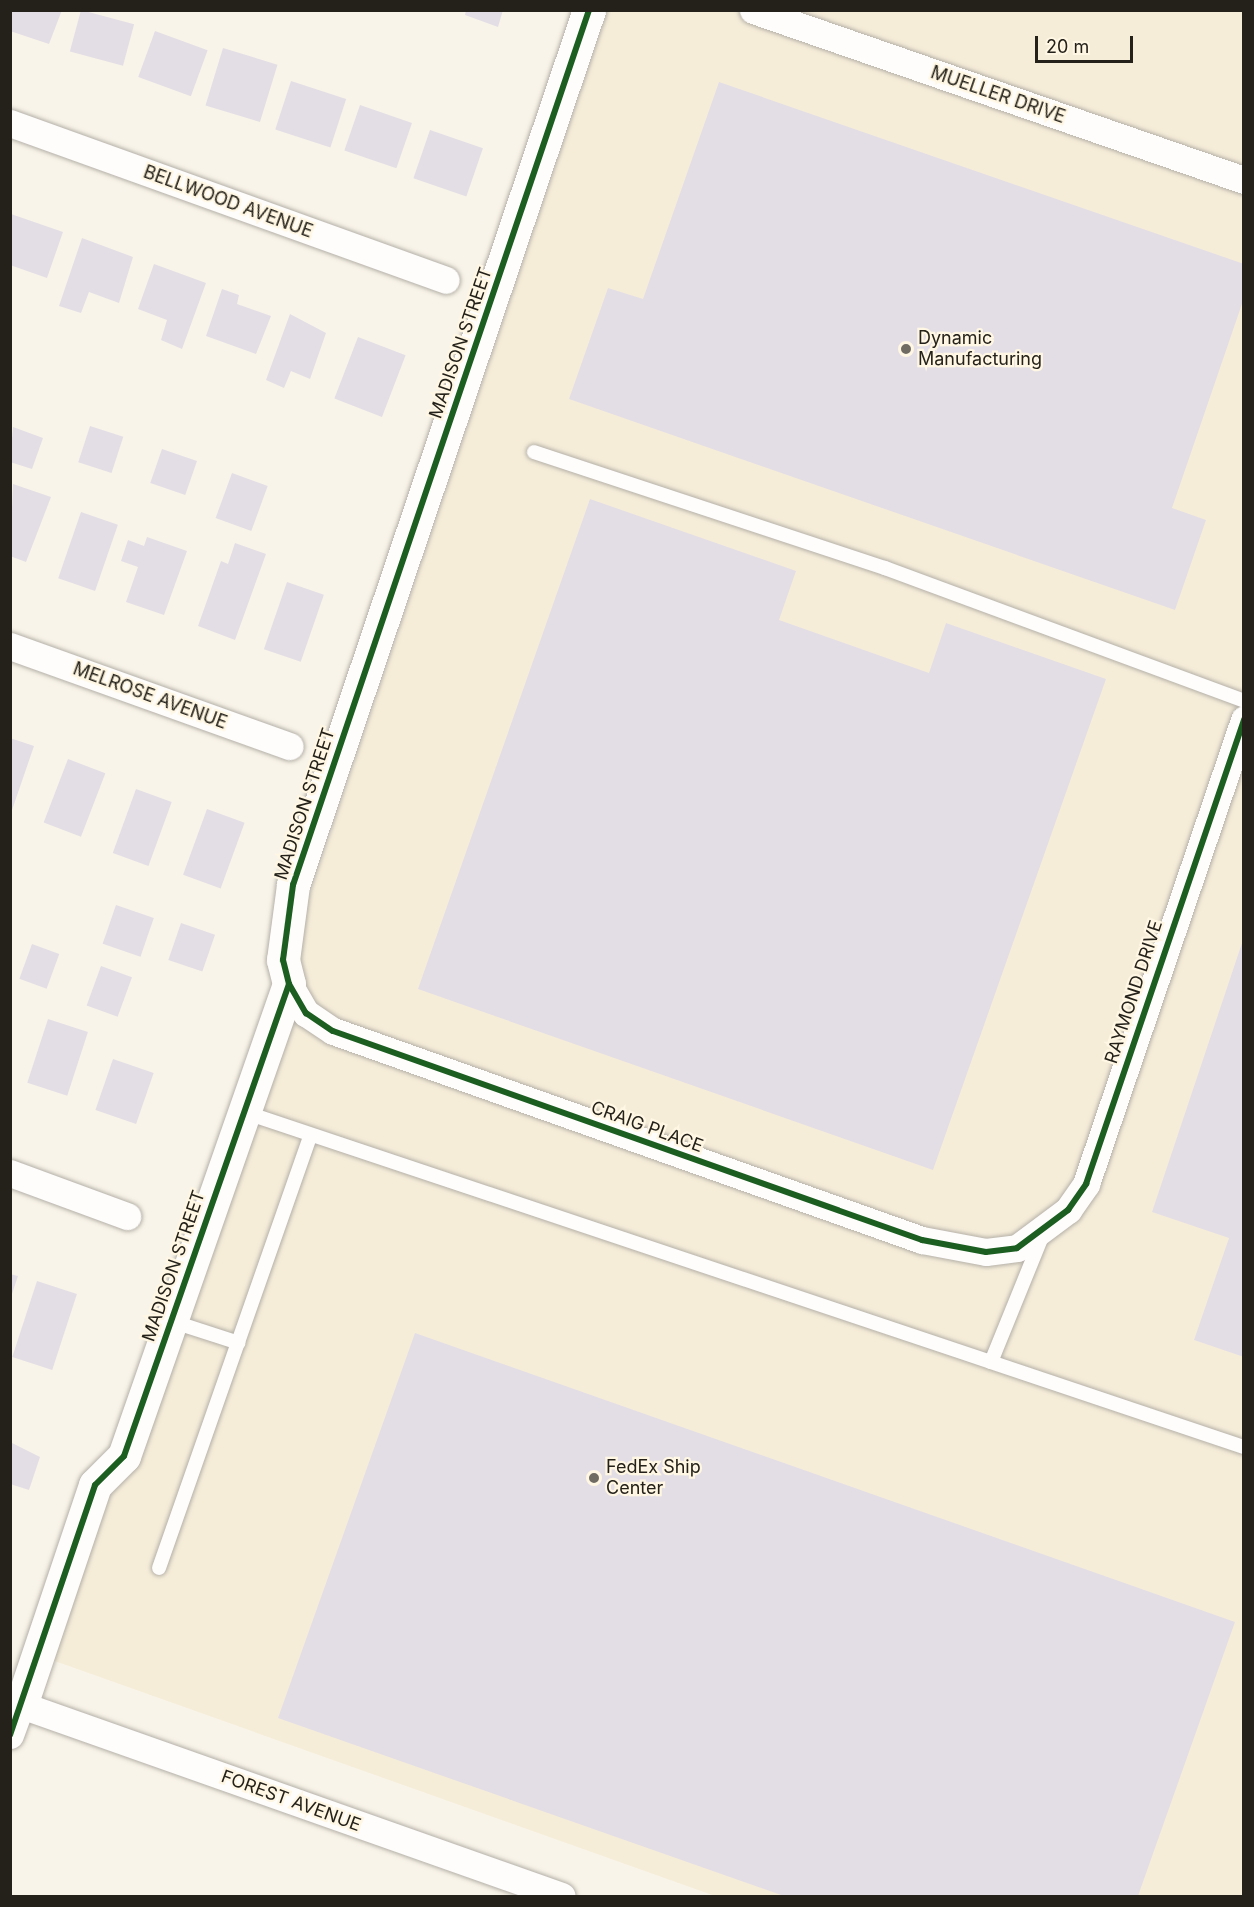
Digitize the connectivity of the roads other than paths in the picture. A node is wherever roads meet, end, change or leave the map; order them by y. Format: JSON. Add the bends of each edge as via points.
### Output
{"nodes":[{"id":1,"x":589,"y":10,"type":"edge"},
{"id":2,"x":753,"y":10,"type":"edge"},
{"id":3,"x":10,"y":123,"type":"edge"},
{"id":4,"x":1244,"y":180,"type":"edge"},
{"id":5,"x":446,"y":280,"type":"dead end"},
{"id":6,"x":534,"y":452,"type":"dead end"},
{"id":7,"x":10,"y":646,"type":"edge"},
{"id":8,"x":1244,"y":701,"type":"edge"},
{"id":9,"x":1244,"y":719,"type":"edge"},
{"id":10,"x":290,"y":746,"type":"dead end"},
{"id":11,"x":289,"y":984,"type":"junction"},
{"id":12,"x":244,"y":1112,"type":"junction"},
{"id":13,"x":311,"y":1135,"type":"junction"},
{"id":14,"x":10,"y":1173,"type":"edge"},
{"id":15,"x":128,"y":1216,"type":"dead end"},
{"id":16,"x":1044,"y":1232,"type":"junction"},
{"id":17,"x":1017,"y":1248,"type":"joint"},
{"id":18,"x":171,"y":1321,"type":"junction"},
{"id":19,"x":238,"y":1343,"type":"junction"},
{"id":20,"x":991,"y":1362,"type":"junction"},
{"id":21,"x":1244,"y":1447,"type":"edge"},
{"id":22,"x":159,"y":1568,"type":"dead end"},
{"id":23,"x":14,"y":1714,"type":"edge"},
{"id":24,"x":562,"y":1896,"type":"edge"}],
"edges":[{"from":1,"to":11,"type":"street","name":"MADISON STREET","via":[[293,885],[283,960]]},
{"from":2,"to":4,"type":"street","name":"MUELLER DRIVE"},
{"from":3,"to":5,"type":"street","name":"BELLWOOD AVENUE"},
{"from":6,"to":8,"type":"lane","via":[[885,568]]},
{"from":7,"to":10,"type":"street","name":"MELROSE AVENUE"},
{"from":9,"to":16,"type":"street","name":"RAYMOND DRIVE","via":[[1086,1184]]},
{"from":11,"to":12,"type":"street","name":"MADISON STREET"},
{"from":11,"to":17,"type":"street","name":"CRAIG PLACE","via":[[306,1013],[333,1031],[922,1240],[986,1252]]},
{"from":12,"to":13,"type":"lane"},
{"from":12,"to":18,"type":"street","name":"MADISON STREET"},
{"from":13,"to":19,"type":"lane"},
{"from":13,"to":20,"type":"lane"},
{"from":14,"to":15,"type":"street"},
{"from":16,"to":17,"type":"street","name":"RAYMOND DRIVE"},
{"from":16,"to":20,"type":"lane"},
{"from":18,"to":19,"type":"lane"},
{"from":18,"to":23,"type":"street","name":"MADISON STREET","via":[[124,1456],[95,1485]]},
{"from":19,"to":22,"type":"lane"},
{"from":20,"to":21,"type":"lane"},
{"from":23,"to":24,"type":"street","name":"FOREST AVENUE"}]}
